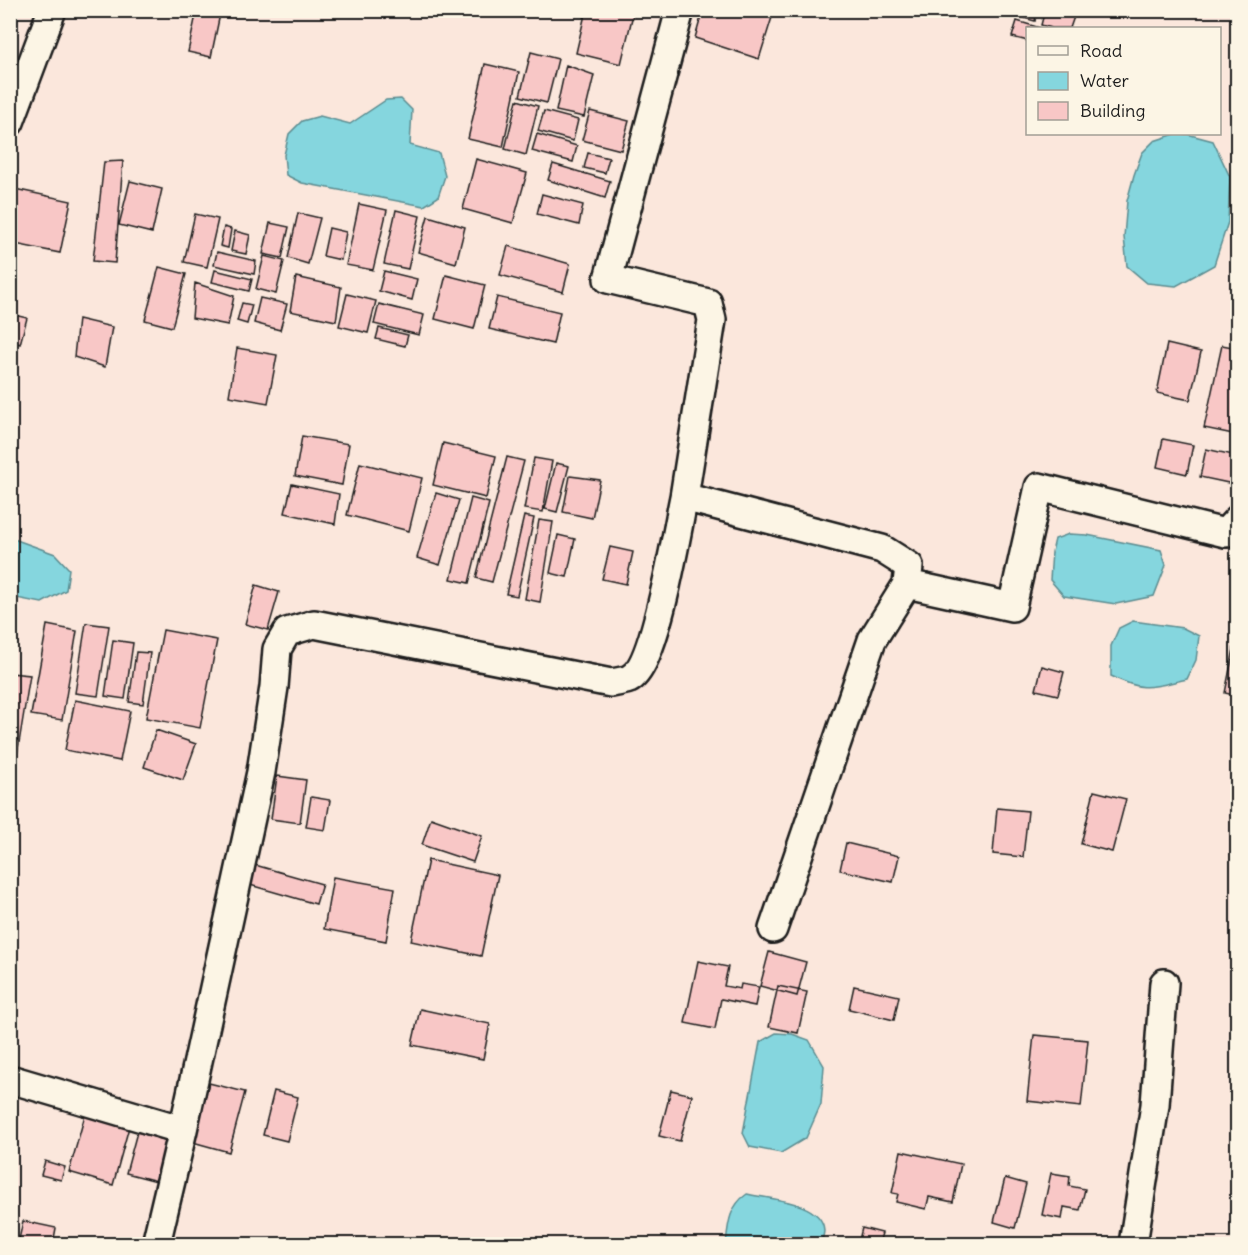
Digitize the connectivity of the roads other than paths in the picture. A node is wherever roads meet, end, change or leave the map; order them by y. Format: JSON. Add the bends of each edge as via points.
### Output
{"nodes":[{"id":1,"x":52,"y":10,"type":"edge"},
{"id":2,"x":680,"y":10,"type":"edge"},
{"id":3,"x":10,"y":122,"type":"edge"},
{"id":4,"x":684,"y":496,"type":"junction"},
{"id":5,"x":1238,"y":519,"type":"edge"},
{"id":6,"x":907,"y":584,"type":"junction"},
{"id":7,"x":773,"y":929,"type":"dead end"},
{"id":8,"x":1164,"y":983,"type":"dead end"},
{"id":9,"x":10,"y":1079,"type":"edge"},
{"id":10,"x":183,"y":1130,"type":"junction"},
{"id":11,"x":156,"y":1245,"type":"edge"},
{"id":12,"x":1133,"y":1245,"type":"edge"}],
"edges":[{"from":1,"to":3,"type":"street"},
{"from":2,"to":4,"type":"street","via":[[608,279],[708,303],[712,320]]},
{"from":4,"to":6,"type":"street","via":[[882,549],[909,566]]},
{"from":4,"to":10,"type":"street","via":[[654,635],[642,665],[630,679],[611,683],[314,624],[287,632],[277,649],[261,772]]},
{"from":5,"to":6,"type":"street","via":[[1225,533],[1039,487],[1012,607]]},
{"from":6,"to":7,"type":"street","via":[[872,640]]},
{"from":8,"to":12,"type":"street","via":[[1155,1104]]},
{"from":9,"to":10,"type":"street"},
{"from":10,"to":11,"type":"street"}]}
